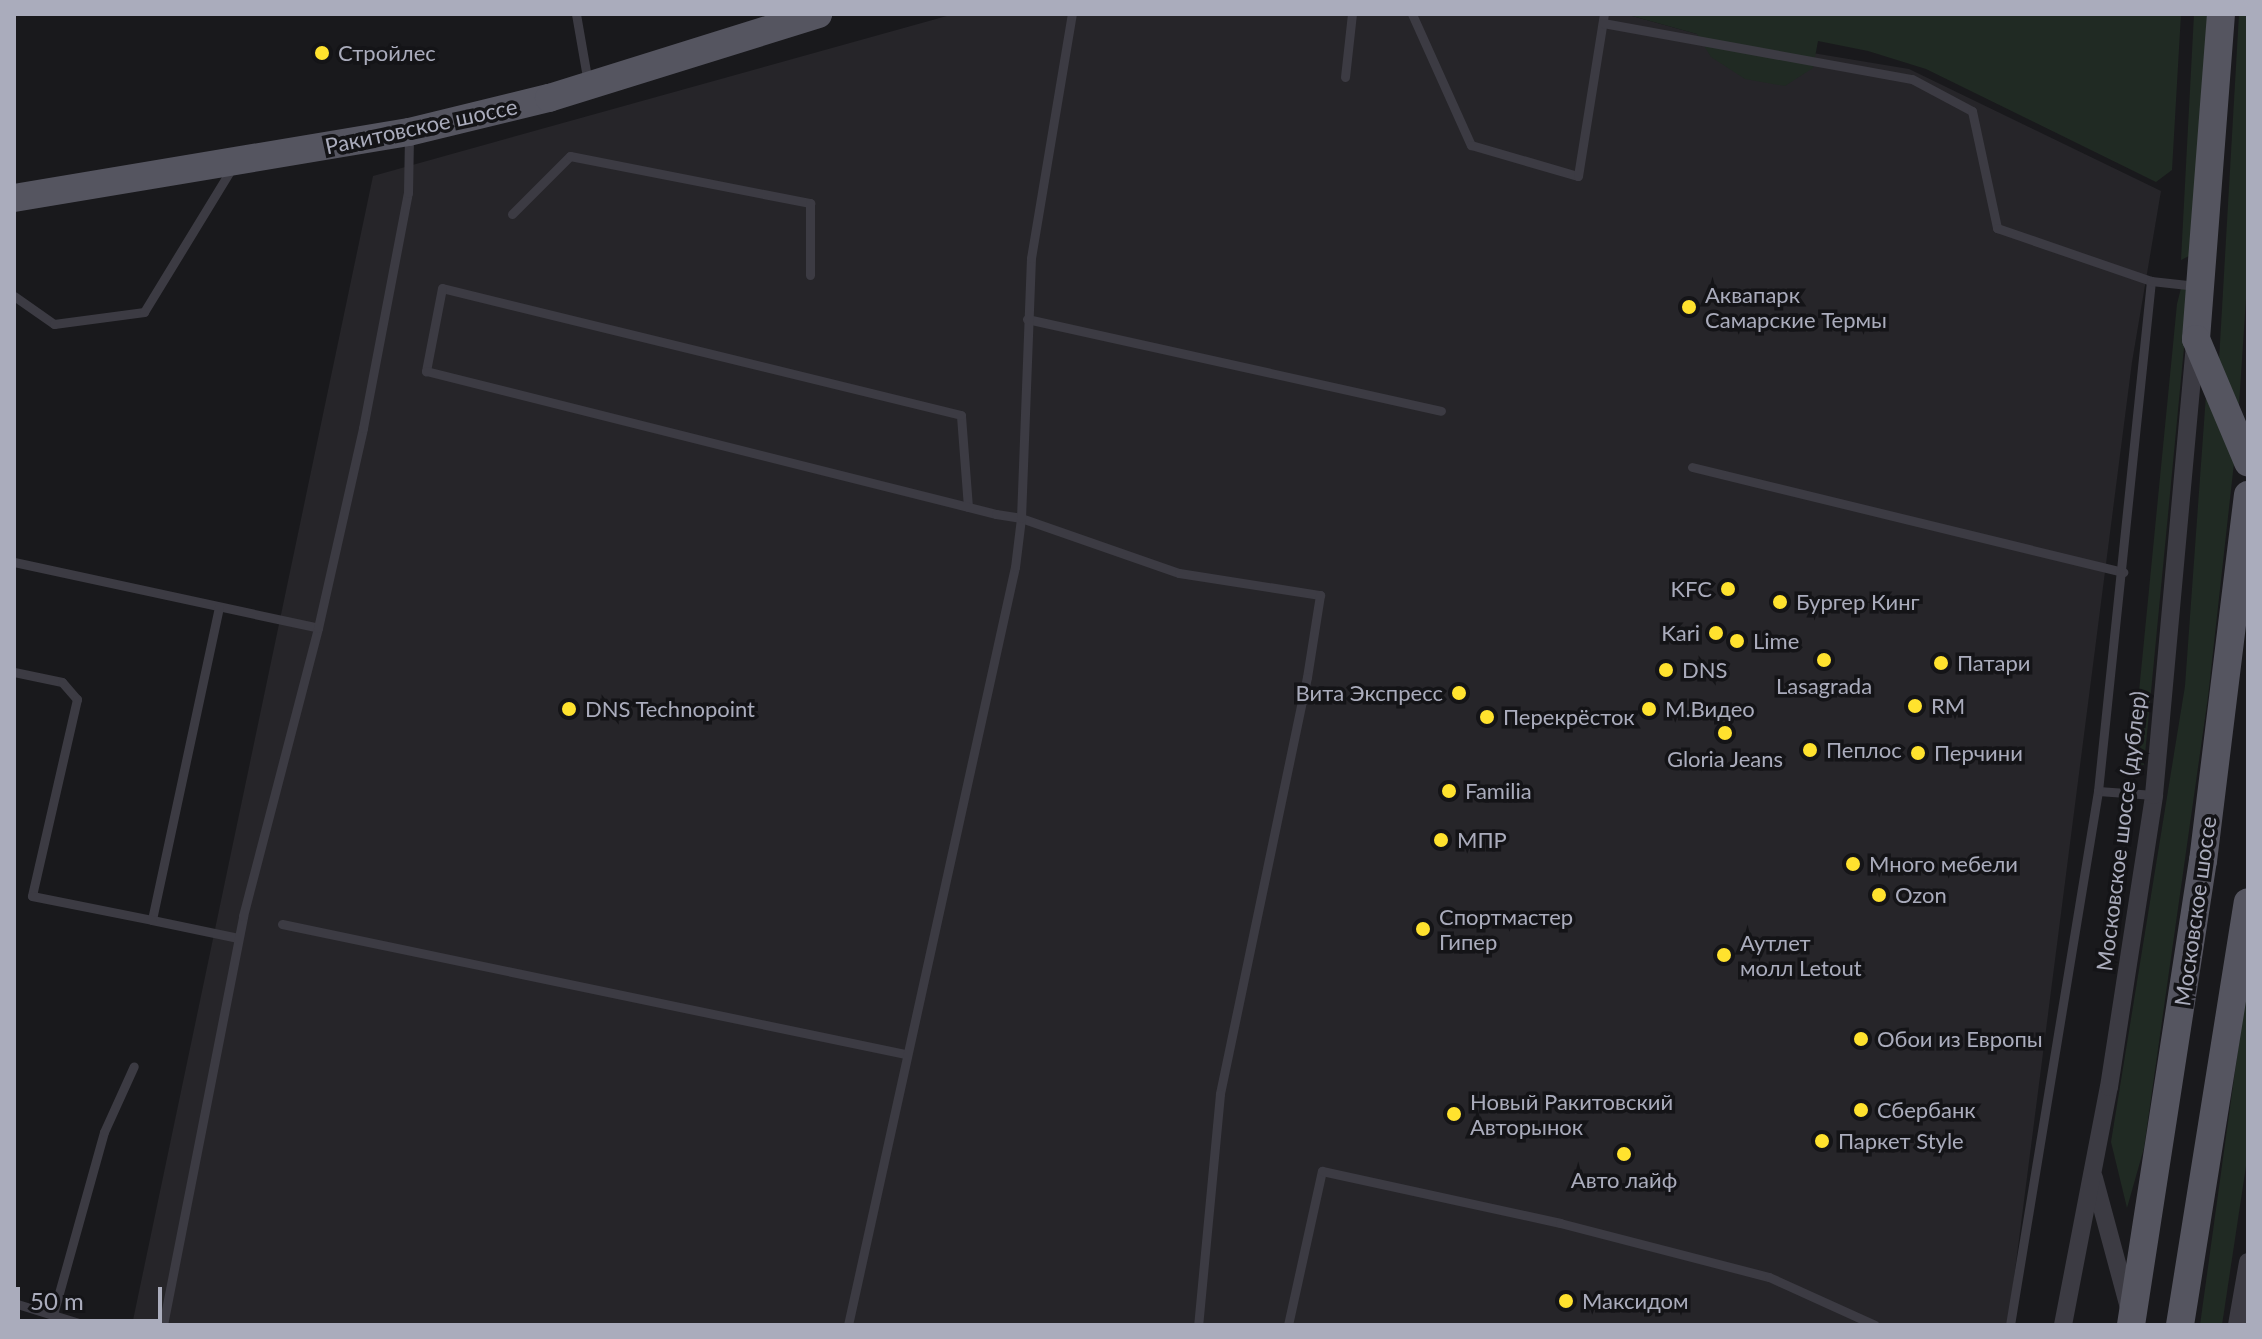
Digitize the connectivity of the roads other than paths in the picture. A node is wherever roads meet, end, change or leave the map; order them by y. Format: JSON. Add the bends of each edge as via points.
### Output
{"nodes":[{"id":1,"x":576,"y":14,"type":"edge"},
{"id":2,"x":818,"y":14,"type":"edge"},
{"id":3,"x":1072,"y":14,"type":"edge"},
{"id":4,"x":1352,"y":14,"type":"edge"},
{"id":5,"x":1412,"y":14,"type":"edge"},
{"id":6,"x":2221,"y":14,"type":"edge"},
{"id":7,"x":1603,"y":18,"type":"edge"},
{"id":8,"x":1345,"y":77,"type":"dead end"},
{"id":9,"x":589,"y":86,"type":"junction"},
{"id":10,"x":409,"y":132,"type":"junction"},
{"id":11,"x":235,"y":164,"type":"junction"},
{"id":12,"x":14,"y":198,"type":"edge"},
{"id":13,"x":512,"y":214,"type":"dead end"},
{"id":14,"x":810,"y":275,"type":"dead end"},
{"id":15,"x":2151,"y":281,"type":"junction"},
{"id":16,"x":2204,"y":287,"type":"junction"},
{"id":17,"x":14,"y":296,"type":"edge"},
{"id":18,"x":1027,"y":319,"type":"junction"},
{"id":19,"x":2196,"y":339,"type":"junction"},
{"id":20,"x":1441,"y":411,"type":"dead end"},
{"id":21,"x":2248,"y":462,"type":"edge"},
{"id":22,"x":1692,"y":467,"type":"dead end"},
{"id":23,"x":2248,"y":495,"type":"edge"},
{"id":24,"x":968,"y":507,"type":"junction"},
{"id":25,"x":1021,"y":518,"type":"junction"},
{"id":26,"x":14,"y":562,"type":"edge"},
{"id":27,"x":2123,"y":572,"type":"junction"},
{"id":28,"x":219,"y":607,"type":"junction"},
{"id":29,"x":318,"y":628,"type":"junction"},
{"id":30,"x":14,"y":672,"type":"edge"},
{"id":31,"x":2098,"y":791,"type":"junction"},
{"id":32,"x":2154,"y":795,"type":"junction"},
{"id":33,"x":2248,"y":902,"type":"edge"},
{"id":34,"x":152,"y":920,"type":"junction"},
{"id":35,"x":282,"y":924,"type":"dead end"},
{"id":36,"x":238,"y":938,"type":"junction"},
{"id":37,"x":905,"y":1054,"type":"junction"},
{"id":38,"x":134,"y":1066,"type":"dead end"},
{"id":39,"x":2093,"y":1171,"type":"junction"},
{"id":40,"x":2248,"y":1262,"type":"edge"},
{"id":41,"x":14,"y":1303,"type":"edge"},
{"id":42,"x":54,"y":1311,"type":"junction"},
{"id":43,"x":2132,"y":1323,"type":"edge"},
{"id":44,"x":85,"y":1325,"type":"edge"},
{"id":45,"x":163,"y":1325,"type":"edge"},
{"id":46,"x":848,"y":1325,"type":"edge"},
{"id":47,"x":1198,"y":1325,"type":"edge"},
{"id":48,"x":1288,"y":1325,"type":"edge"},
{"id":49,"x":1875,"y":1325,"type":"edge"},
{"id":50,"x":2010,"y":1325,"type":"edge"},
{"id":51,"x":2063,"y":1325,"type":"edge"},
{"id":52,"x":2180,"y":1325,"type":"edge"},
{"id":53,"x":2237,"y":1325,"type":"edge"}],
"edges":[{"from":1,"to":9,"type":"lane"},
{"from":2,"to":9,"type":"main road","name":"Ракитовское шоссе"},
{"from":3,"to":18,"type":"lane","via":[[1031,258]]},
{"from":4,"to":8,"type":"lane"},
{"from":5,"to":7,"type":"lane","via":[[1471,145],[1578,176]]},
{"from":6,"to":16,"type":"main road"},
{"from":7,"to":15,"type":"lane","via":[[1912,79],[1972,111],[1997,228]]},
{"from":9,"to":10,"type":"main road","name":"Ракитовское шоссе"},
{"from":10,"to":11,"type":"main road","name":"Ракитовское шоссе"},
{"from":10,"to":29,"type":"lane","via":[[408,193]]},
{"from":11,"to":12,"type":"main road","name":"Ракитовское шоссе"},
{"from":11,"to":17,"type":"lane","via":[[144,312],[54,324]]},
{"from":13,"to":14,"type":"lane","via":[[570,156],[810,203]]},
{"from":15,"to":16,"type":"lane"},
{"from":15,"to":27,"type":"lane"},
{"from":16,"to":19,"type":"main road"},
{"from":18,"to":20,"type":"lane"},
{"from":18,"to":25,"type":"lane"},
{"from":19,"to":21,"type":"main road"},
{"from":19,"to":32,"type":"street","name":"Московское шоссе (дублер)"},
{"from":22,"to":27,"type":"lane"},
{"from":23,"to":43,"type":"main road","name":"Московское шоссе","via":[[2203,861]]},
{"from":24,"to":24,"type":"lane","via":[[426,371],[442,288],[961,415]]},
{"from":24,"to":25,"type":"lane"},
{"from":25,"to":37,"type":"lane"},
{"from":25,"to":47,"type":"lane","via":[[1179,573],[1320,595],[1220,1094]]},
{"from":26,"to":28,"type":"lane"},
{"from":27,"to":31,"type":"lane"},
{"from":28,"to":29,"type":"lane"},
{"from":28,"to":34,"type":"lane"},
{"from":29,"to":36,"type":"lane"},
{"from":30,"to":34,"type":"lane","via":[[62,682],[77,699],[32,896]]},
{"from":31,"to":32,"type":"lane"},
{"from":31,"to":50,"type":"lane"},
{"from":32,"to":39,"type":"street","name":"Московское шоссе (дублер)"},
{"from":33,"to":52,"type":"main road"},
{"from":34,"to":36,"type":"lane"},
{"from":35,"to":37,"type":"lane"},
{"from":36,"to":45,"type":"lane"},
{"from":37,"to":46,"type":"lane"},
{"from":38,"to":42,"type":"lane","via":[[104,1132]]},
{"from":39,"to":43,"type":"street"},
{"from":39,"to":51,"type":"street","name":"Московское шоссе (дублер)"},
{"from":40,"to":53,"type":"street"},
{"from":41,"to":42,"type":"lane"},
{"from":42,"to":44,"type":"lane"},
{"from":48,"to":49,"type":"lane","via":[[1322,1171],[1769,1277]]}]}
